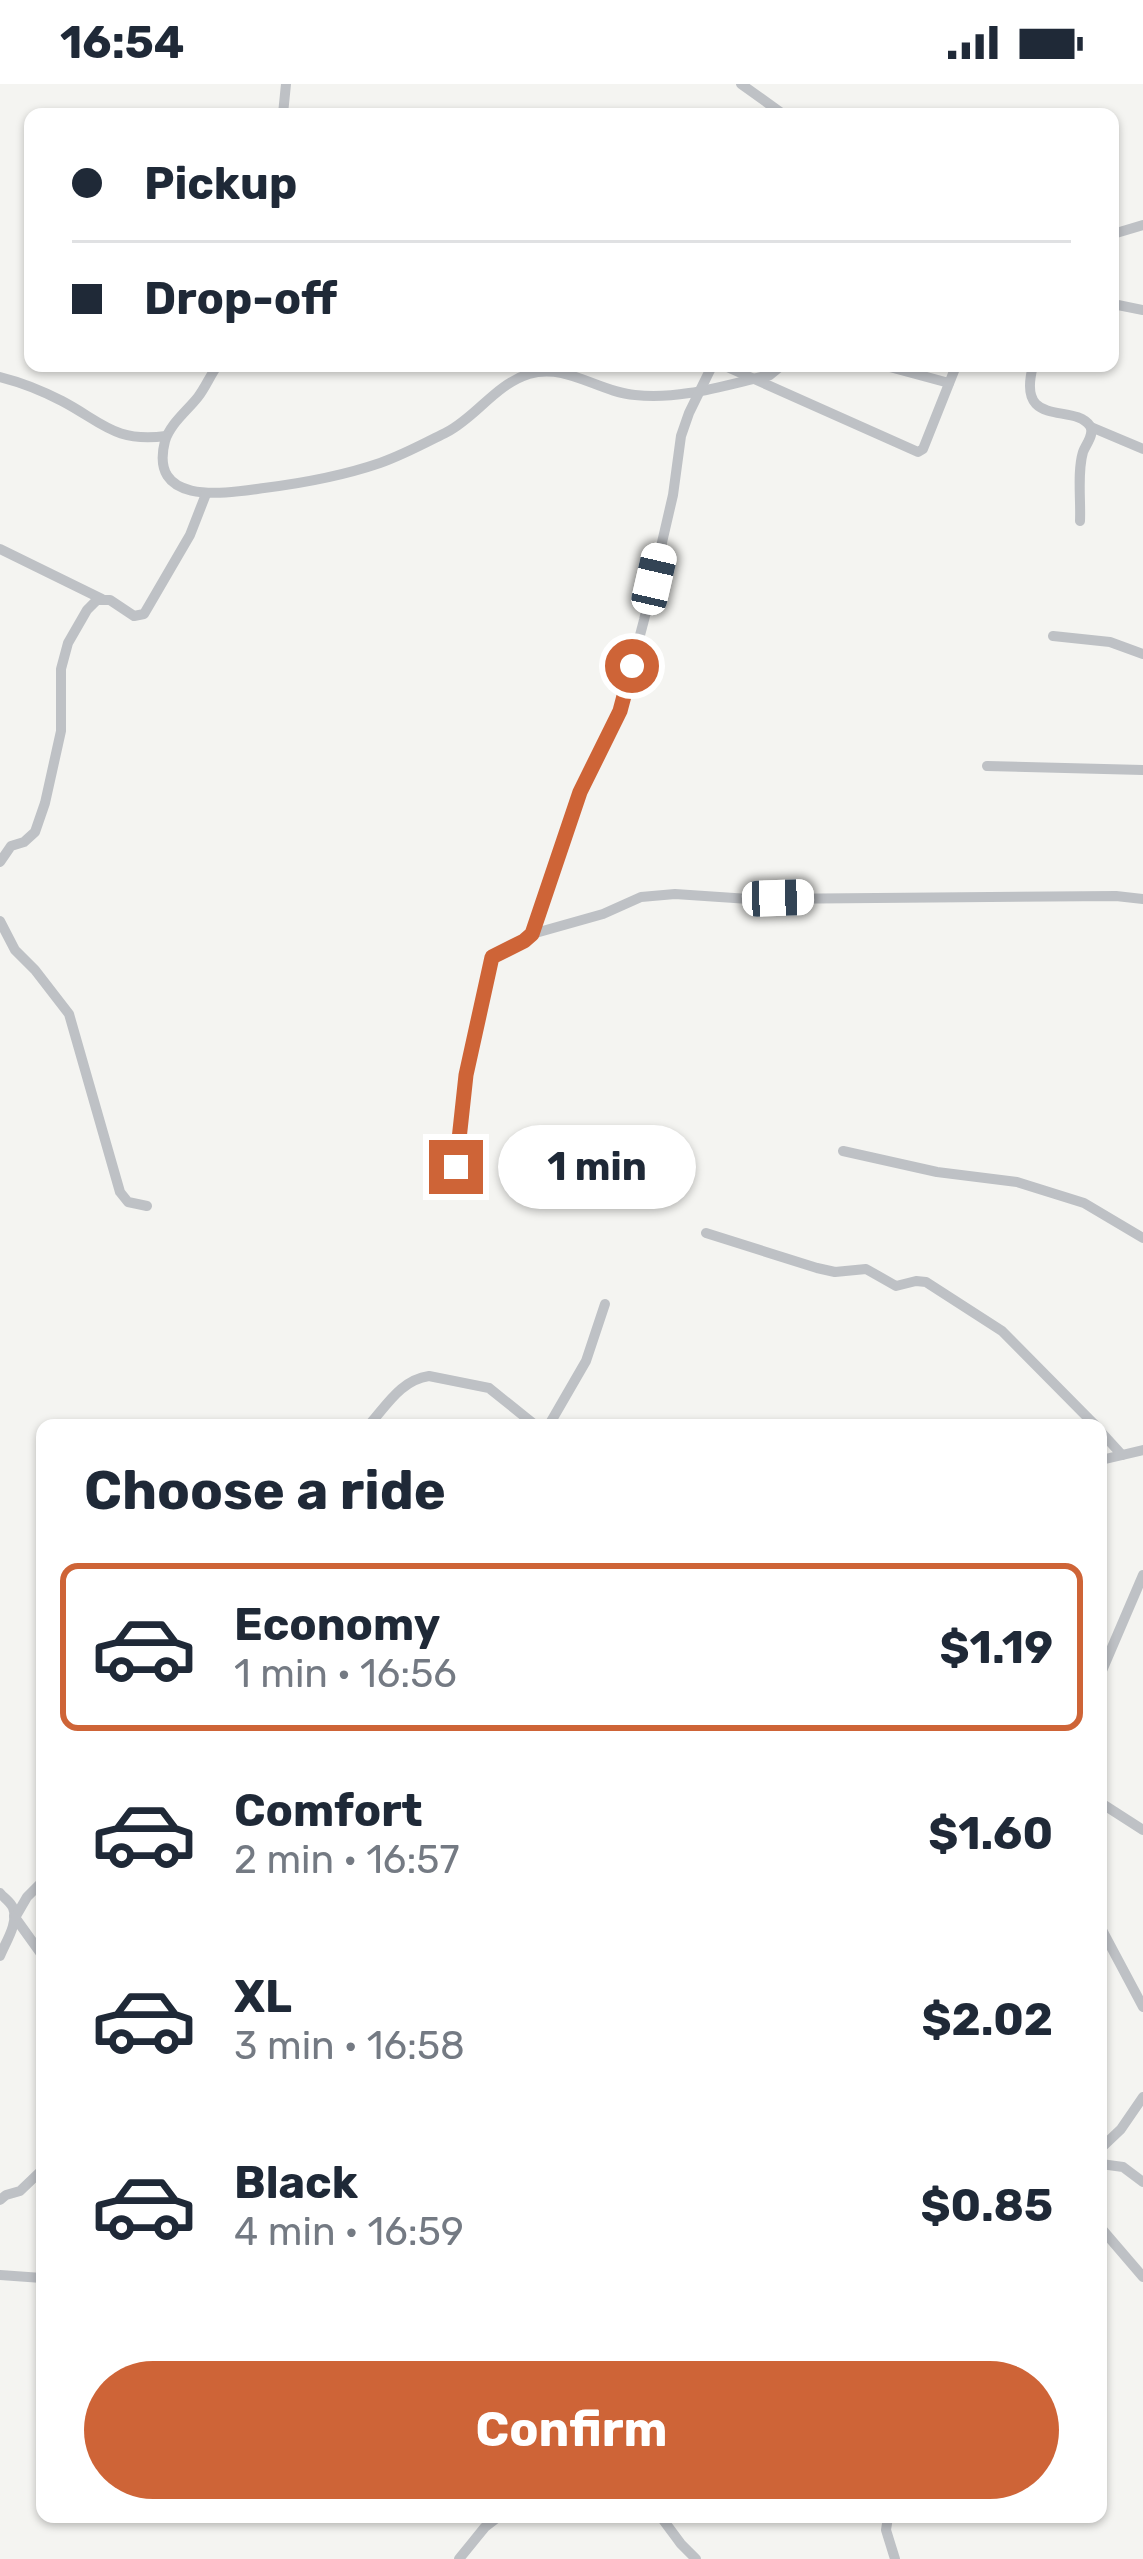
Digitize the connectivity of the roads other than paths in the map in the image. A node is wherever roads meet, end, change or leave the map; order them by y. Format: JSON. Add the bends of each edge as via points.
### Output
{"nodes":[{"id":1,"x":741,"y":84,"type":"edge"},
{"id":2,"x":775,"y":108,"type":"edge"},
{"id":3,"x":213,"y":372,"type":"edge"},
{"id":4,"x":545,"y":372,"type":"edge"},
{"id":5,"x":557,"y":372,"type":"edge"},
{"id":6,"x":709,"y":372,"type":"edge"},
{"id":7,"x":737,"y":372,"type":"edge"},
{"id":8,"x":774,"y":372,"type":"edge"},
{"id":9,"x":908,"y":372,"type":"edge"},
{"id":10,"x":954,"y":372,"type":"edge"},
{"id":11,"x":1032,"y":372,"type":"edge"},
{"id":12,"x":0,"y":377,"type":"edge"},
{"id":13,"x":752,"y":379,"type":"junction"},
{"id":14,"x":949,"y":383,"type":"junction"},
{"id":15,"x":698,"y":392,"type":"junction"},
{"id":16,"x":1091,"y":427,"type":"junction"},
{"id":17,"x":166,"y":436,"type":"junction"},
{"id":18,"x":145,"y":439,"type":"junction"},
{"id":19,"x":1143,"y":449,"type":"edge"},
{"id":20,"x":164,"y":461,"type":"junction"},
{"id":21,"x":206,"y":494,"type":"junction"},
{"id":22,"x":1080,"y":521,"type":"dead end"},
{"id":23,"x":0,"y":548,"type":"edge"},
{"id":24,"x":102,"y":599,"type":"junction"},
{"id":25,"x":1054,"y":636,"type":"dead end"},
{"id":26,"x":1143,"y":654,"type":"edge"},
{"id":27,"x":987,"y":766,"type":"dead end"},
{"id":28,"x":1143,"y":770,"type":"edge"},
{"id":29,"x":0,"y":862,"type":"edge"},
{"id":30,"x":1143,"y":899,"type":"edge"},
{"id":31,"x":0,"y":921,"type":"edge"},
{"id":32,"x":532,"y":934,"type":"junction"},
{"id":33,"x":843,"y":1151,"type":"dead end"},
{"id":34,"x":456,"y":1167,"type":"dead end"},
{"id":35,"x":147,"y":1206,"type":"dead end"},
{"id":36,"x":706,"y":1234,"type":"dead end"},
{"id":37,"x":1143,"y":1238,"type":"edge"},
{"id":38,"x":605,"y":1304,"type":"dead end"},
{"id":39,"x":374,"y":1419,"type":"edge"},
{"id":40,"x":528,"y":1419,"type":"edge"},
{"id":41,"x":552,"y":1419,"type":"edge"},
{"id":42,"x":1089,"y":1419,"type":"edge"},
{"id":43,"x":1107,"y":1439,"type":"edge"},
{"id":44,"x":1143,"y":1450,"type":"edge"},
{"id":45,"x":1122,"y":1455,"type":"junction"},
{"id":46,"x":1107,"y":1459,"type":"edge"},
{"id":47,"x":1143,"y":1575,"type":"edge"},
{"id":48,"x":1107,"y":1659,"type":"edge"},
{"id":49,"x":1107,"y":1806,"type":"edge"},
{"id":50,"x":1143,"y":1830,"type":"edge"},
{"id":51,"x":36,"y":1888,"type":"edge"},
{"id":52,"x":0,"y":1893,"type":"edge"},
{"id":53,"x":15,"y":1916,"type":"junction"},
{"id":54,"x":1107,"y":1939,"type":"edge"},
{"id":55,"x":36,"y":1946,"type":"edge"},
{"id":56,"x":0,"y":1956,"type":"edge"},
{"id":57,"x":1143,"y":2007,"type":"edge"},
{"id":58,"x":1143,"y":2097,"type":"edge"},
{"id":59,"x":1107,"y":2142,"type":"edge"},
{"id":60,"x":1107,"y":2165,"type":"edge"},
{"id":61,"x":36,"y":2176,"type":"edge"},
{"id":62,"x":1143,"y":2182,"type":"edge"},
{"id":63,"x":0,"y":2200,"type":"edge"},
{"id":64,"x":1107,"y":2235,"type":"edge"},
{"id":65,"x":0,"y":2275,"type":"edge"},
{"id":66,"x":1143,"y":2277,"type":"edge"},
{"id":67,"x":36,"y":2278,"type":"edge"},
{"id":68,"x":491,"y":2523,"type":"edge"},
{"id":69,"x":665,"y":2523,"type":"edge"},
{"id":70,"x":887,"y":2523,"type":"edge"},
{"id":71,"x":459,"y":2559,"type":"edge"},
{"id":72,"x":697,"y":2559,"type":"edge"},
{"id":73,"x":895,"y":2559,"type":"edge"}],
"edges":[{"from":1,"to":2,"type":"street"},
{"from":3,"to":17,"type":"street"},
{"from":4,"to":21,"type":"street","via":[[513,382],[453,429],[385,461],[312,482]]},
{"from":5,"to":15,"type":"street","via":[[630,395]]},
{"from":6,"to":15,"type":"street"},
{"from":7,"to":13,"type":"street"},
{"from":8,"to":13,"type":"street"},
{"from":9,"to":14,"type":"street"},
{"from":10,"to":14,"type":"street"},
{"from":11,"to":16,"type":"street","via":[[1035,402]]},
{"from":12,"to":18,"type":"street"},
{"from":13,"to":14,"type":"street","via":[[914,452],[923,448]]},
{"from":13,"to":15,"type":"street"},
{"from":15,"to":32,"type":"street","via":[[681,436],[620,711],[580,792]]},
{"from":16,"to":19,"type":"street"},
{"from":16,"to":22,"type":"street","via":[[1081,458]]},
{"from":17,"to":18,"type":"street"},
{"from":17,"to":20,"type":"street"},
{"from":18,"to":20,"type":"street"},
{"from":20,"to":21,"type":"street","via":[[175,484]]},
{"from":21,"to":24,"type":"street","via":[[144,614]]},
{"from":23,"to":24,"type":"street"},
{"from":24,"to":29,"type":"street","via":[[68,643],[62,731],[35,832]]},
{"from":25,"to":26,"type":"street"},
{"from":27,"to":28,"type":"street"},
{"from":30,"to":32,"type":"street","via":[[675,894],[641,897]]},
{"from":31,"to":35,"type":"street","via":[[69,1014],[120,1192]]},
{"from":32,"to":34,"type":"street","via":[[492,957]]},
{"from":33,"to":37,"type":"street","via":[[1056,1193]]},
{"from":36,"to":42,"type":"street","via":[[835,1272],[866,1269],[896,1286],[926,1282],[1002,1331]]},
{"from":38,"to":41,"type":"street","via":[[586,1361]]},
{"from":39,"to":40,"type":"street","via":[[404,1385],[429,1376],[489,1388]]},
{"from":43,"to":45,"type":"street"},
{"from":44,"to":45,"type":"street"},
{"from":45,"to":46,"type":"street"},
{"from":47,"to":48,"type":"street"},
{"from":49,"to":50,"type":"street"},
{"from":51,"to":53,"type":"street"},
{"from":52,"to":53,"type":"street"},
{"from":53,"to":55,"type":"street"},
{"from":53,"to":56,"type":"street"},
{"from":54,"to":57,"type":"street"},
{"from":58,"to":59,"type":"street"},
{"from":60,"to":62,"type":"street"},
{"from":61,"to":63,"type":"street"},
{"from":64,"to":66,"type":"street"},
{"from":65,"to":67,"type":"street"},
{"from":68,"to":71,"type":"street"},
{"from":69,"to":72,"type":"street"},
{"from":70,"to":73,"type":"street"}]}
